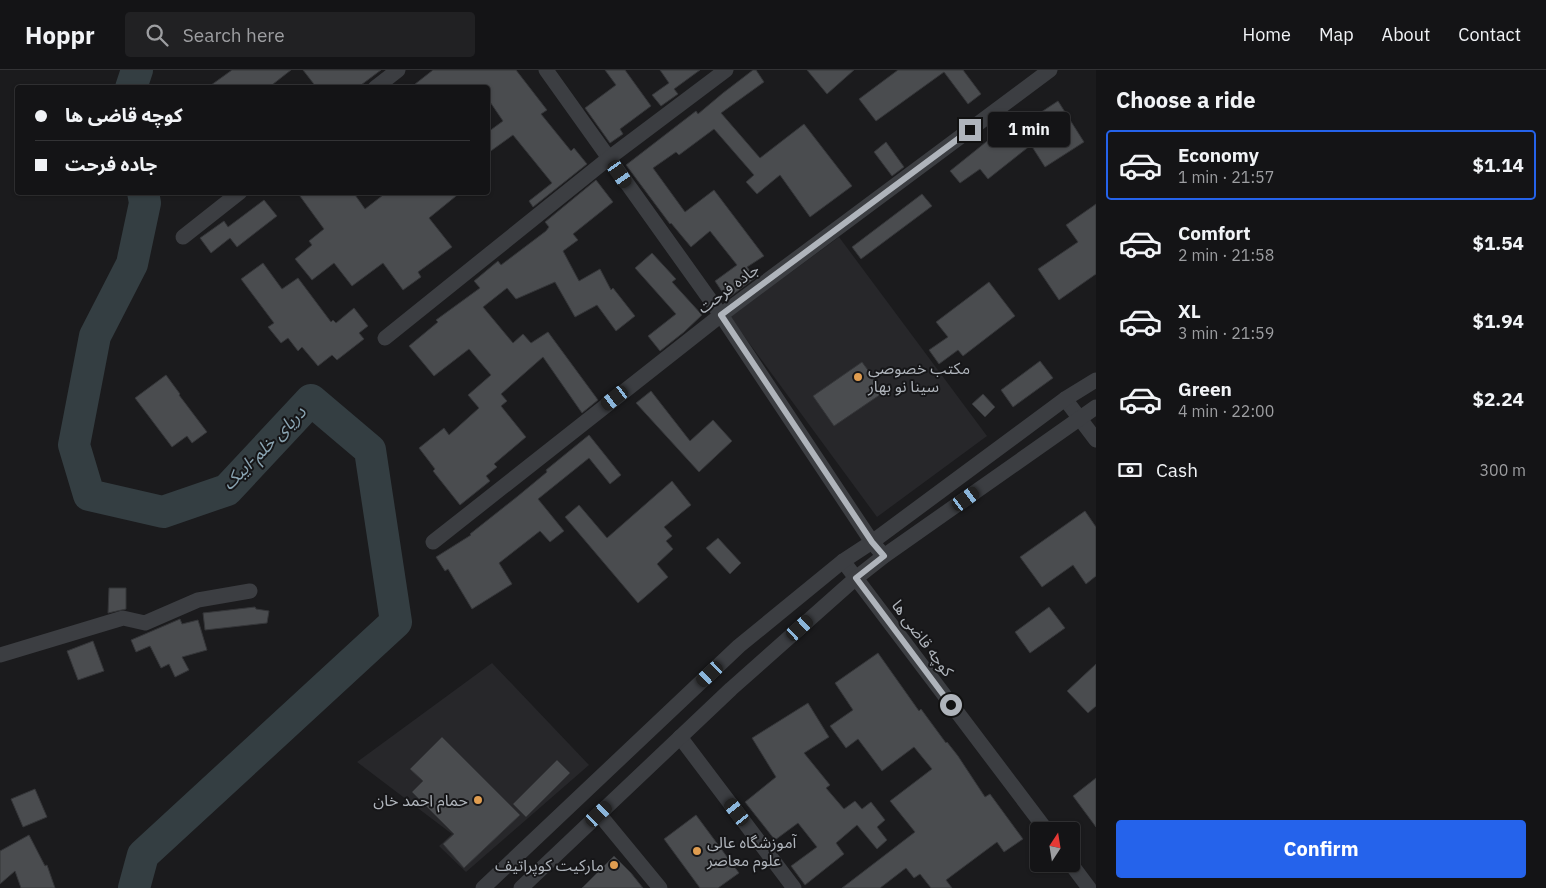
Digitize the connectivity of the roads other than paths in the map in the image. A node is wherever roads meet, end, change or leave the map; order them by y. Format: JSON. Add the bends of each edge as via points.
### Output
{"nodes":[{"id":1,"x":398,"y":70,"type":"edge"},
{"id":2,"x":546,"y":70,"type":"edge"},
{"id":3,"x":726,"y":70,"type":"edge"},
{"id":4,"x":1050,"y":70,"type":"edge"},
{"id":5,"x":379,"y":85,"type":"edge"},
{"id":6,"x":609,"y":158,"type":"junction"},
{"id":7,"x":236,"y":195,"type":"edge"},
{"id":8,"x":184,"y":237,"type":"dead end"},
{"id":9,"x":721,"y":315,"type":"junction"},
{"id":10,"x":385,"y":338,"type":"dead end"},
{"id":11,"x":1096,"y":380,"type":"edge"},
{"id":12,"x":1065,"y":399,"type":"junction"},
{"id":13,"x":1096,"y":407,"type":"edge"},
{"id":14,"x":1079,"y":418,"type":"junction"},
{"id":15,"x":1096,"y":440,"type":"edge"},
{"id":16,"x":433,"y":542,"type":"dead end"},
{"id":17,"x":872,"y":542,"type":"junction"},
{"id":18,"x":884,"y":556,"type":"junction"},
{"id":19,"x":843,"y":561,"type":"junction"},
{"id":20,"x":856,"y":578,"type":"junction"},
{"id":21,"x":250,"y":591,"type":"dead end"},
{"id":22,"x":0,"y":655,"type":"edge"},
{"id":23,"x":680,"y":737,"type":"junction"},
{"id":24,"x":599,"y":814,"type":"junction"},
{"id":25,"x":1040,"y":822,"type":"edge"},
{"id":26,"x":1077,"y":872,"type":"edge"},
{"id":27,"x":483,"y":888,"type":"edge"},
{"id":28,"x":521,"y":888,"type":"edge"},
{"id":29,"x":660,"y":888,"type":"edge"},
{"id":30,"x":794,"y":888,"type":"edge"},
{"id":31,"x":1090,"y":888,"type":"edge"}],
"edges":[{"from":1,"to":5,"type":"street"},
{"from":2,"to":6,"type":"street"},
{"from":3,"to":6,"type":"street"},
{"from":4,"to":9,"type":"street","name":"جاده فرحت"},
{"from":6,"to":9,"type":"street"},
{"from":6,"to":10,"type":"street"},
{"from":7,"to":8,"type":"street"},
{"from":9,"to":16,"type":"street","name":"جاده فرحت"},
{"from":9,"to":17,"type":"street"},
{"from":11,"to":12,"type":"street"},
{"from":12,"to":14,"type":"street"},
{"from":12,"to":17,"type":"street"},
{"from":13,"to":14,"type":"street"},
{"from":14,"to":15,"type":"street"},
{"from":14,"to":18,"type":"street"},
{"from":17,"to":18,"type":"street"},
{"from":17,"to":19,"type":"street"},
{"from":18,"to":20,"type":"street"},
{"from":19,"to":20,"type":"street","name":"کوچه قاضی ها"},
{"from":19,"to":27,"type":"street","via":[[739,646]]},
{"from":20,"to":23,"type":"street"},
{"from":20,"to":25,"type":"street","name":"کوچه قاضی ها"},
{"from":21,"to":22,"type":"street","via":[[198,600],[145,623],[123,618]]},
{"from":23,"to":24,"type":"street"},
{"from":23,"to":30,"type":"street"},
{"from":24,"to":28,"type":"street"},
{"from":24,"to":29,"type":"street"},
{"from":26,"to":31,"type":"street"}]}
